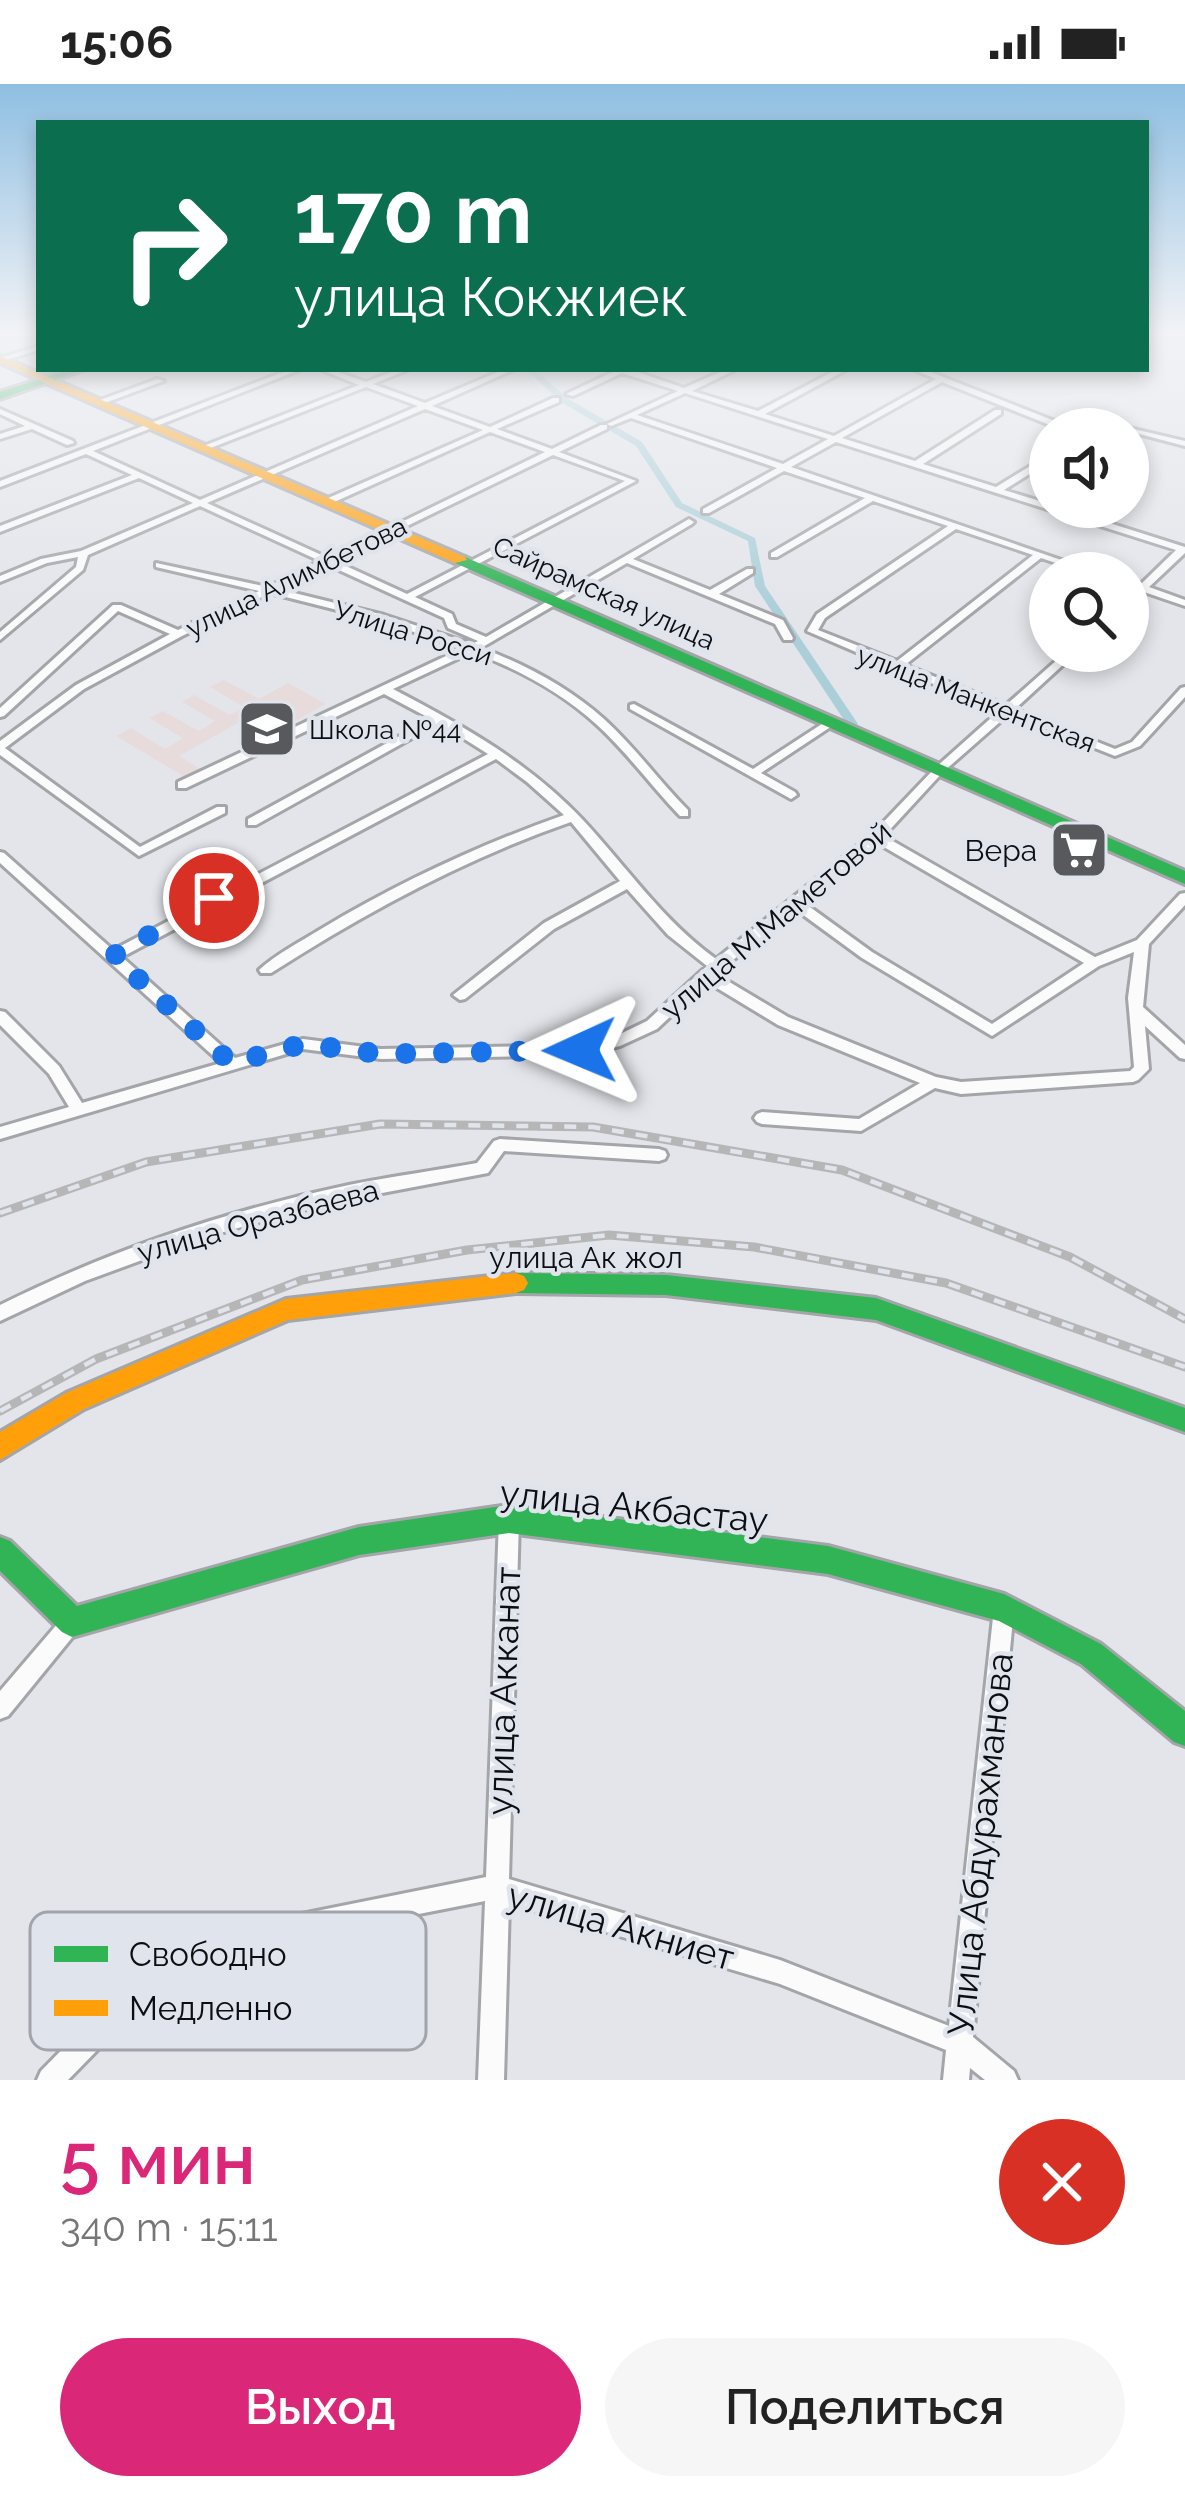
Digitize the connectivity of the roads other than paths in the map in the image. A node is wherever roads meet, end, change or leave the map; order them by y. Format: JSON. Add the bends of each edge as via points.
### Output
{"nodes":[{"id":1,"x":29,"y":427,"type":"edge"},
{"id":2,"x":35,"y":427,"type":"edge"},
{"id":3,"x":143,"y":427,"type":"edge"},
{"id":4,"x":158,"y":427,"type":"edge"},
{"id":5,"x":257,"y":427,"type":"edge"},
{"id":6,"x":373,"y":427,"type":"edge"},
{"id":7,"x":480,"y":427,"type":"edge"},
{"id":8,"x":494,"y":427,"type":"edge"},
{"id":9,"x":605,"y":427,"type":"edge"},
{"id":10,"x":663,"y":427,"type":"edge"},
{"id":11,"x":796,"y":427,"type":"edge"},
{"id":12,"x":856,"y":427,"type":"edge"},
{"id":13,"x":974,"y":427,"type":"edge"},
{"id":14,"x":488,"y":430,"type":"junction"},
{"id":15,"x":1149,"y":435,"type":"edge"},
{"id":16,"x":0,"y":437,"type":"edge"},
{"id":17,"x":834,"y":439,"type":"junction"},
{"id":18,"x":70,"y":443,"type":"dead end"},
{"id":19,"x":1185,"y":444,"type":"edge"},
{"id":20,"x":206,"y":447,"type":"junction"},
{"id":21,"x":86,"y":451,"type":"junction"},
{"id":22,"x":551,"y":452,"type":"junction"},
{"id":23,"x":915,"y":464,"type":"junction"},
{"id":24,"x":783,"y":470,"type":"junction"},
{"id":25,"x":1029,"y":470,"type":"edge"},
{"id":26,"x":265,"y":472,"type":"junction"},
{"id":27,"x":138,"y":476,"type":"junction"},
{"id":28,"x":0,"y":484,"type":"edge"},
{"id":29,"x":997,"y":490,"type":"junction"},
{"id":30,"x":870,"y":499,"type":"junction"},
{"id":31,"x":329,"y":501,"type":"junction"},
{"id":32,"x":196,"y":502,"type":"junction"},
{"id":33,"x":706,"y":511,"type":"dead end"},
{"id":34,"x":689,"y":522,"type":"dead end"},
{"id":35,"x":953,"y":527,"type":"junction"},
{"id":36,"x":0,"y":529,"type":"edge"},
{"id":37,"x":394,"y":529,"type":"junction"},
{"id":38,"x":1184,"y":549,"type":"edge"},
{"id":39,"x":84,"y":553,"type":"junction"},
{"id":40,"x":1029,"y":553,"type":"edge"},
{"id":41,"x":774,"y":555,"type":"dead end"},
{"id":42,"x":628,"y":560,"type":"junction"},
{"id":43,"x":326,"y":563,"type":"junction"},
{"id":44,"x":470,"y":563,"type":"junction"},
{"id":45,"x":1029,"y":563,"type":"edge"},
{"id":46,"x":159,"y":566,"type":"dead end"},
{"id":47,"x":750,"y":571,"type":"dead end"},
{"id":48,"x":0,"y":579,"type":"edge"},
{"id":49,"x":1149,"y":583,"type":"edge"},
{"id":50,"x":1149,"y":590,"type":"edge"},
{"id":51,"x":268,"y":592,"type":"junction"},
{"id":52,"x":711,"y":594,"type":"junction"},
{"id":53,"x":407,"y":598,"type":"junction"},
{"id":54,"x":559,"y":603,"type":"junction"},
{"id":55,"x":1185,"y":603,"type":"edge"},
{"id":56,"x":178,"y":634,"type":"junction"},
{"id":57,"x":0,"y":637,"type":"edge"},
{"id":58,"x":788,"y":638,"type":"dead end"},
{"id":59,"x":481,"y":644,"type":"junction"},
{"id":60,"x":896,"y":667,"type":"junction"},
{"id":61,"x":1050,"y":672,"type":"edge"},
{"id":62,"x":384,"y":689,"type":"junction"},
{"id":63,"x":1185,"y":690,"type":"edge"},
{"id":64,"x":634,"y":707,"type":"dead end"},
{"id":65,"x":1005,"y":712,"type":"junction"},
{"id":66,"x":0,"y":714,"type":"edge"},
{"id":67,"x":440,"y":718,"type":"junction"},
{"id":68,"x":832,"y":722,"type":"junction"},
{"id":69,"x":0,"y":728,"type":"edge"},
{"id":70,"x":14,"y":735,"type":"junction"},
{"id":71,"x":0,"y":748,"type":"edge"},
{"id":72,"x":498,"y":753,"type":"junction"},
{"id":73,"x":939,"y":770,"type":"junction"},
{"id":74,"x":754,"y":773,"type":"junction"},
{"id":75,"x":182,"y":785,"type":"dead end"},
{"id":76,"x":791,"y":795,"type":"dead end"},
{"id":77,"x":221,"y":810,"type":"dead end"},
{"id":78,"x":684,"y":813,"type":"dead end"},
{"id":79,"x":572,"y":817,"type":"junction"},
{"id":80,"x":252,"y":822,"type":"dead end"},
{"id":81,"x":876,"y":837,"type":"junction"},
{"id":82,"x":0,"y":856,"type":"edge"},
{"id":83,"x":1185,"y":878,"type":"edge"},
{"id":84,"x":627,"y":884,"type":"junction"},
{"id":85,"x":1185,"y":897,"type":"edge"},
{"id":86,"x":794,"y":902,"type":"junction"},
{"id":87,"x":1142,"y":943,"type":"junction"},
{"id":88,"x":113,"y":956,"type":"junction"},
{"id":89,"x":1094,"y":963,"type":"junction"},
{"id":90,"x":266,"y":970,"type":"dead end"},
{"id":91,"x":712,"y":971,"type":"junction"},
{"id":92,"x":460,"y":995,"type":"dead end"},
{"id":93,"x":1136,"y":1009,"type":"junction"},
{"id":94,"x":0,"y":1016,"type":"edge"},
{"id":95,"x":1185,"y":1054,"type":"edge"},
{"id":96,"x":231,"y":1063,"type":"junction"},
{"id":97,"x":933,"y":1082,"type":"junction"},
{"id":98,"x":79,"y":1111,"type":"junction"},
{"id":99,"x":762,"y":1118,"type":"dead end"},
{"id":100,"x":0,"y":1132,"type":"edge"},
{"id":101,"x":659,"y":1155,"type":"dead end"},
{"id":102,"x":0,"y":1313,"type":"edge"},
{"id":103,"x":1185,"y":1420,"type":"edge"},
{"id":104,"x":0,"y":1447,"type":"edge"},
{"id":105,"x":509,"y":1519,"type":"junction"},
{"id":106,"x":0,"y":1551,"type":"edge"},
{"id":107,"x":1004,"y":1608,"type":"junction"},
{"id":108,"x":72,"y":1622,"type":"junction"},
{"id":109,"x":0,"y":1708,"type":"edge"},
{"id":110,"x":1185,"y":1731,"type":"edge"},
{"id":111,"x":496,"y":1887,"type":"junction"},
{"id":112,"x":369,"y":1912,"type":"edge"},
{"id":113,"x":960,"y":2043,"type":"junction"},
{"id":114,"x":79,"y":2050,"type":"edge"},
{"id":115,"x":50,"y":2080,"type":"edge"},
{"id":116,"x":491,"y":2080,"type":"edge"},
{"id":117,"x":956,"y":2080,"type":"edge"},
{"id":118,"x":1005,"y":2080,"type":"edge"}],
"edges":[{"from":1,"to":16,"type":"street"},
{"from":2,"to":18,"type":"street"},
{"from":3,"to":21,"type":"street"},
{"from":4,"to":20,"type":"main road","name":"Сайрамская улица"},
{"from":5,"to":20,"type":"street"},
{"from":6,"to":26,"type":"street"},
{"from":7,"to":14,"type":"street"},
{"from":8,"to":14,"type":"street"},
{"from":9,"to":22,"type":"street","name":"улица Алимбетова"},
{"from":10,"to":24,"type":"street"},
{"from":11,"to":17,"type":"street"},
{"from":12,"to":17,"type":"street"},
{"from":13,"to":23,"type":"street"},
{"from":14,"to":22,"type":"street"},
{"from":14,"to":31,"type":"street"},
{"from":15,"to":19,"type":"street"},
{"from":17,"to":23,"type":"street"},
{"from":17,"to":24,"type":"street"},
{"from":20,"to":26,"type":"main road","name":"Сайрамская улица"},
{"from":21,"to":27,"type":"street","name":"Улица Росси"},
{"from":21,"to":28,"type":"street"},
{"from":22,"to":37,"type":"street","name":"улица Алимбетова"},
{"from":22,"to":44,"type":"street","via":[[632,482]]},
{"from":23,"to":29,"type":"street"},
{"from":24,"to":30,"type":"street"},
{"from":24,"to":33,"type":"street"},
{"from":25,"to":29,"type":"street"},
{"from":26,"to":31,"type":"main road","name":"Сайрамская улица"},
{"from":26,"to":32,"type":"street"},
{"from":27,"to":32,"type":"street","name":"Улица Росси"},
{"from":27,"to":36,"type":"street"},
{"from":29,"to":38,"type":"street"},
{"from":30,"to":35,"type":"street"},
{"from":30,"to":41,"type":"street"},
{"from":31,"to":37,"type":"main road","name":"Сайрамская улица"},
{"from":32,"to":39,"type":"street"},
{"from":32,"to":43,"type":"street","name":"Улица Росси"},
{"from":34,"to":42,"type":"street"},
{"from":35,"to":40,"type":"street"},
{"from":35,"to":60,"type":"street","name":"улица Манкентская","via":[[811,628]]},
{"from":37,"to":43,"type":"street","name":"улица Алимбетова"},
{"from":37,"to":44,"type":"main road","name":"Сайрамская улица"},
{"from":38,"to":49,"type":"street"},
{"from":39,"to":48,"type":"street"},
{"from":39,"to":57,"type":"street","via":[[80,568]]},
{"from":42,"to":52,"type":"street"},
{"from":42,"to":54,"type":"street"},
{"from":43,"to":51,"type":"street","name":"улица Алимбетова"},
{"from":43,"to":53,"type":"street","name":"Улица Росси"},
{"from":44,"to":53,"type":"street"},
{"from":44,"to":54,"type":"main road","name":"Сайрамская улица"},
{"from":45,"to":60,"type":"street"},
{"from":46,"to":51,"type":"street","name":"Улица Росси"},
{"from":47,"to":52,"type":"street"},
{"from":50,"to":55,"type":"street"},
{"from":51,"to":56,"type":"street","name":"улица Алимбетова"},
{"from":51,"to":59,"type":"street","name":"Улица Росси"},
{"from":52,"to":58,"type":"street","via":[[779,622]]},
{"from":53,"to":59,"type":"street","name":"Улица Росси","via":[[448,616]]},
{"from":54,"to":59,"type":"street"},
{"from":54,"to":68,"type":"main road","name":"Сайрамская улица"},
{"from":56,"to":66,"type":"street","via":[[118,607]]},
{"from":56,"to":70,"type":"street","name":"улица Алимбетова","via":[[80,687]]},
{"from":59,"to":62,"type":"street"},
{"from":59,"to":78,"type":"street","name":"Улица Росси","via":[[582,705]]},
{"from":60,"to":65,"type":"street","name":"улица Манкентская"},
{"from":61,"to":65,"type":"street","name":"улица М.Маметовой"},
{"from":62,"to":67,"type":"street"},
{"from":62,"to":75,"type":"street"},
{"from":63,"to":65,"type":"street","name":"улица Манкентская","via":[[1136,743],[1114,753]]},
{"from":64,"to":74,"type":"street"},
{"from":65,"to":73,"type":"street","name":"улица М.Маметовой"},
{"from":67,"to":72,"type":"street"},
{"from":67,"to":80,"type":"street"},
{"from":68,"to":73,"type":"main road","name":"Сайрамская улица"},
{"from":68,"to":74,"type":"street"},
{"from":69,"to":70,"type":"street"},
{"from":70,"to":71,"type":"street","name":"улица Алимбетова"},
{"from":71,"to":77,"type":"street","via":[[139,852]]},
{"from":72,"to":79,"type":"street"},
{"from":72,"to":88,"type":"street"},
{"from":73,"to":81,"type":"street","name":"улица М.Маметовой"},
{"from":73,"to":83,"type":"main road","name":"Сайрамская улица"},
{"from":74,"to":76,"type":"street"},
{"from":79,"to":84,"type":"street"},
{"from":79,"to":90,"type":"street","via":[[437,872]]},
{"from":81,"to":86,"type":"street","name":"улица М.Маметовой"},
{"from":81,"to":89,"type":"street"},
{"from":82,"to":88,"type":"street"},
{"from":84,"to":91,"type":"street"},
{"from":84,"to":92,"type":"street","via":[[550,926]]},
{"from":85,"to":87,"type":"street"},
{"from":86,"to":89,"type":"street","via":[[992,1031]]},
{"from":86,"to":91,"type":"street","name":"улица М.Маметовой"},
{"from":87,"to":89,"type":"street"},
{"from":87,"to":93,"type":"street"},
{"from":88,"to":96,"type":"street"},
{"from":91,"to":96,"type":"street","name":"улица М.Маметовой","via":[[652,1025],[580,1050],[381,1054],[303,1044]]},
{"from":91,"to":97,"type":"street","via":[[783,1021]]},
{"from":93,"to":95,"type":"street"},
{"from":93,"to":97,"type":"street","via":[[1142,1069],[1133,1076],[962,1088]]},
{"from":94,"to":98,"type":"street","via":[[54,1070]]},
{"from":96,"to":98,"type":"street","name":"улица М.Маметовой"},
{"from":97,"to":99,"type":"street","via":[[861,1125]]},
{"from":98,"to":100,"type":"street","name":"улица М.Маметовой"},
{"from":101,"to":102,"type":"street","name":"улица Оразбаева","via":[[500,1145],[482,1168],[332,1195],[220,1226],[119,1258]]},
{"from":103,"to":104,"type":"main road","name":"улица Ак жол","via":[[876,1310],[666,1285],[508,1283],[286,1310],[75,1401]]},
{"from":105,"to":107,"type":"main road","name":"улица Акбастау","via":[[828,1560]]},
{"from":105,"to":108,"type":"main road","name":"улица Акбастау","via":[[359,1541]]},
{"from":105,"to":111,"type":"street","name":"улица Акканат"},
{"from":106,"to":108,"type":"main road"},
{"from":107,"to":110,"type":"main road","name":"улица Акбастау","via":[[1091,1654]]},
{"from":107,"to":113,"type":"street","name":"Улица Абдурахманова"},
{"from":108,"to":109,"type":"street"},
{"from":111,"to":112,"type":"street","name":"улица Акниет"},
{"from":111,"to":113,"type":"street","name":"улица Акниет","via":[[780,1972]]},
{"from":111,"to":116,"type":"street","name":"улица Акканат"},
{"from":113,"to":117,"type":"street","name":"Улица Абдурахманова"},
{"from":113,"to":118,"type":"street","name":"улица Акниет"},
{"from":114,"to":115,"type":"street","name":"улица Акниет"}]}
